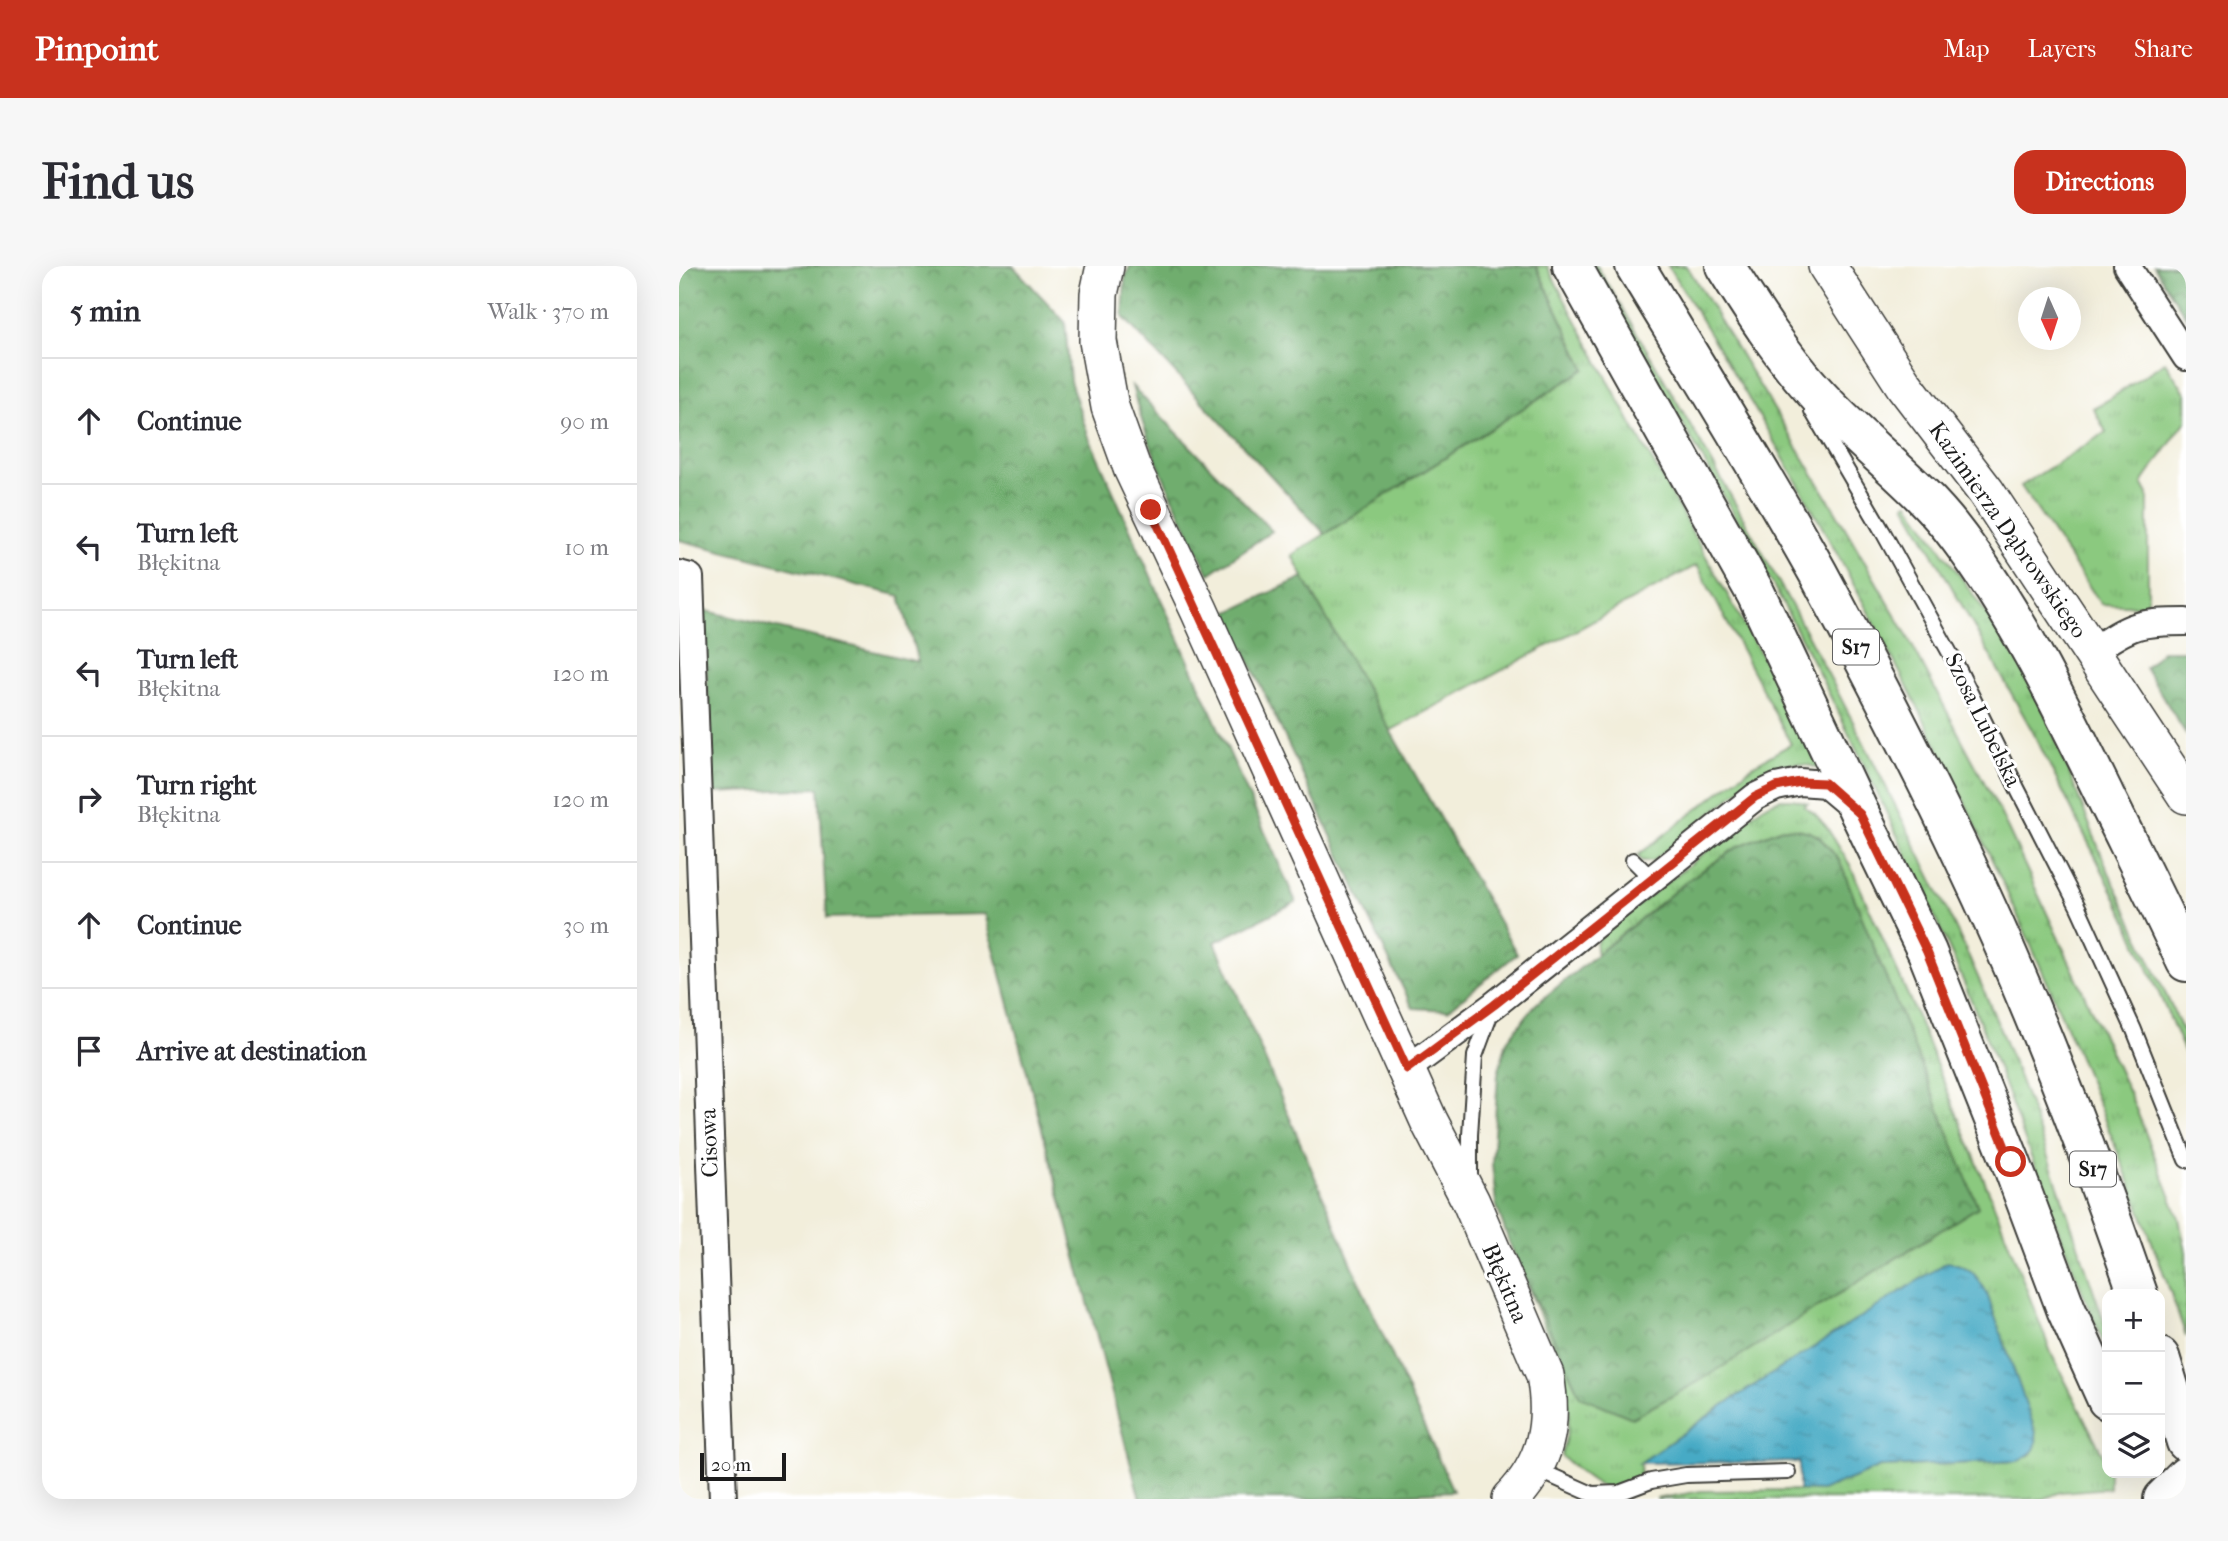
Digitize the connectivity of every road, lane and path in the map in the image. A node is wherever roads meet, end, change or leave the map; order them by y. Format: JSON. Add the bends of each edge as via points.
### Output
{"nodes":[{"id":1,"x":1105,"y":266,"type":"edge"},
{"id":2,"x":1572,"y":266,"type":"edge"},
{"id":3,"x":1635,"y":266,"type":"edge"},
{"id":4,"x":1725,"y":266,"type":"edge"},
{"id":5,"x":1827,"y":266,"type":"edge"},
{"id":6,"x":2127,"y":266,"type":"edge"},
{"id":7,"x":1745,"y":298,"type":"junction"},
{"id":8,"x":2186,"y":357,"type":"edge"},
{"id":9,"x":685,"y":576,"type":"edge"},
{"id":10,"x":2186,"y":622,"type":"edge"},
{"id":11,"x":2092,"y":651,"type":"junction"},
{"id":12,"x":2186,"y":795,"type":"edge"},
{"id":13,"x":1860,"y":814,"type":"junction"},
{"id":14,"x":1633,"y":860,"type":"dead end"},
{"id":15,"x":1653,"y":880,"type":"junction"},
{"id":16,"x":2186,"y":962,"type":"edge"},
{"id":17,"x":1494,"y":1005,"type":"junction"},
{"id":18,"x":1407,"y":1069,"type":"junction"},
{"id":19,"x":2186,"y":1160,"type":"edge"},
{"id":20,"x":1471,"y":1202,"type":"junction"},
{"id":21,"x":2136,"y":1289,"type":"edge"},
{"id":22,"x":2165,"y":1373,"type":"edge"},
{"id":23,"x":2102,"y":1389,"type":"edge"},
{"id":24,"x":2186,"y":1442,"type":"edge"},
{"id":25,"x":1535,"y":1468,"type":"junction"},
{"id":26,"x":1788,"y":1472,"type":"dead end"},
{"id":27,"x":2186,"y":1476,"type":"edge"},
{"id":28,"x":2146,"y":1478,"type":"edge"},
{"id":29,"x":723,"y":1499,"type":"edge"},
{"id":30,"x":1511,"y":1499,"type":"edge"},
{"id":31,"x":2156,"y":1499,"type":"edge"},
{"id":32,"x":2163,"y":1499,"type":"edge"}],
"edges":[{"from":1,"to":18,"type":"street","name":"Błękitna","via":[[1098,341],[1110,407],[1132,468]]},
{"from":2,"to":13,"type":"main road","via":[[1756,594]]},
{"from":3,"to":21,"type":"main road","number":"S17","via":[[1817,572],[1966,862],[2046,1044]]},
{"from":4,"to":7,"type":"main road","name":"Szosa Lubelska"},
{"from":5,"to":11,"type":"street","name":"Kazimierza Dąbrowskiego","via":[[1904,385],[1986,492]]},
{"from":6,"to":8,"type":"street"},
{"from":7,"to":16,"type":"main road","name":"Szosa Lubelska","via":[[1814,391],[1924,496],[1959,538],[2045,675]]},
{"from":7,"to":19,"type":"lane","name":"Szosa Lubelska","via":[[1957,666],[2078,907]]},
{"from":9,"to":29,"type":"street","name":"Cisowa"},
{"from":10,"to":11,"type":"street","via":[[2133,626]]},
{"from":11,"to":12,"type":"street","name":"Kazimierza Dąbrowskiego"},
{"from":13,"to":15,"type":"street","via":[[1825,783],[1776,787],[1755,797]]},
{"from":13,"to":23,"type":"main road","via":[[1927,952],[2066,1309]]},
{"from":14,"to":15,"type":"lane"},
{"from":15,"to":17,"type":"street"},
{"from":17,"to":18,"type":"street"},
{"from":17,"to":20,"type":"lane","via":[[1475,1056],[1469,1144]]},
{"from":18,"to":20,"type":"street","name":"Błękitna"},
{"from":20,"to":25,"type":"street","name":"Błękitna","via":[[1545,1375],[1549,1427]]},
{"from":22,"to":24,"type":"main road"},
{"from":25,"to":26,"type":"lane","via":[[1592,1494],[1619,1493],[1686,1475]]},
{"from":25,"to":30,"type":"street","name":"Błękitna"},
{"from":27,"to":32,"type":"main road"},
{"from":28,"to":31,"type":"main road"}]}
